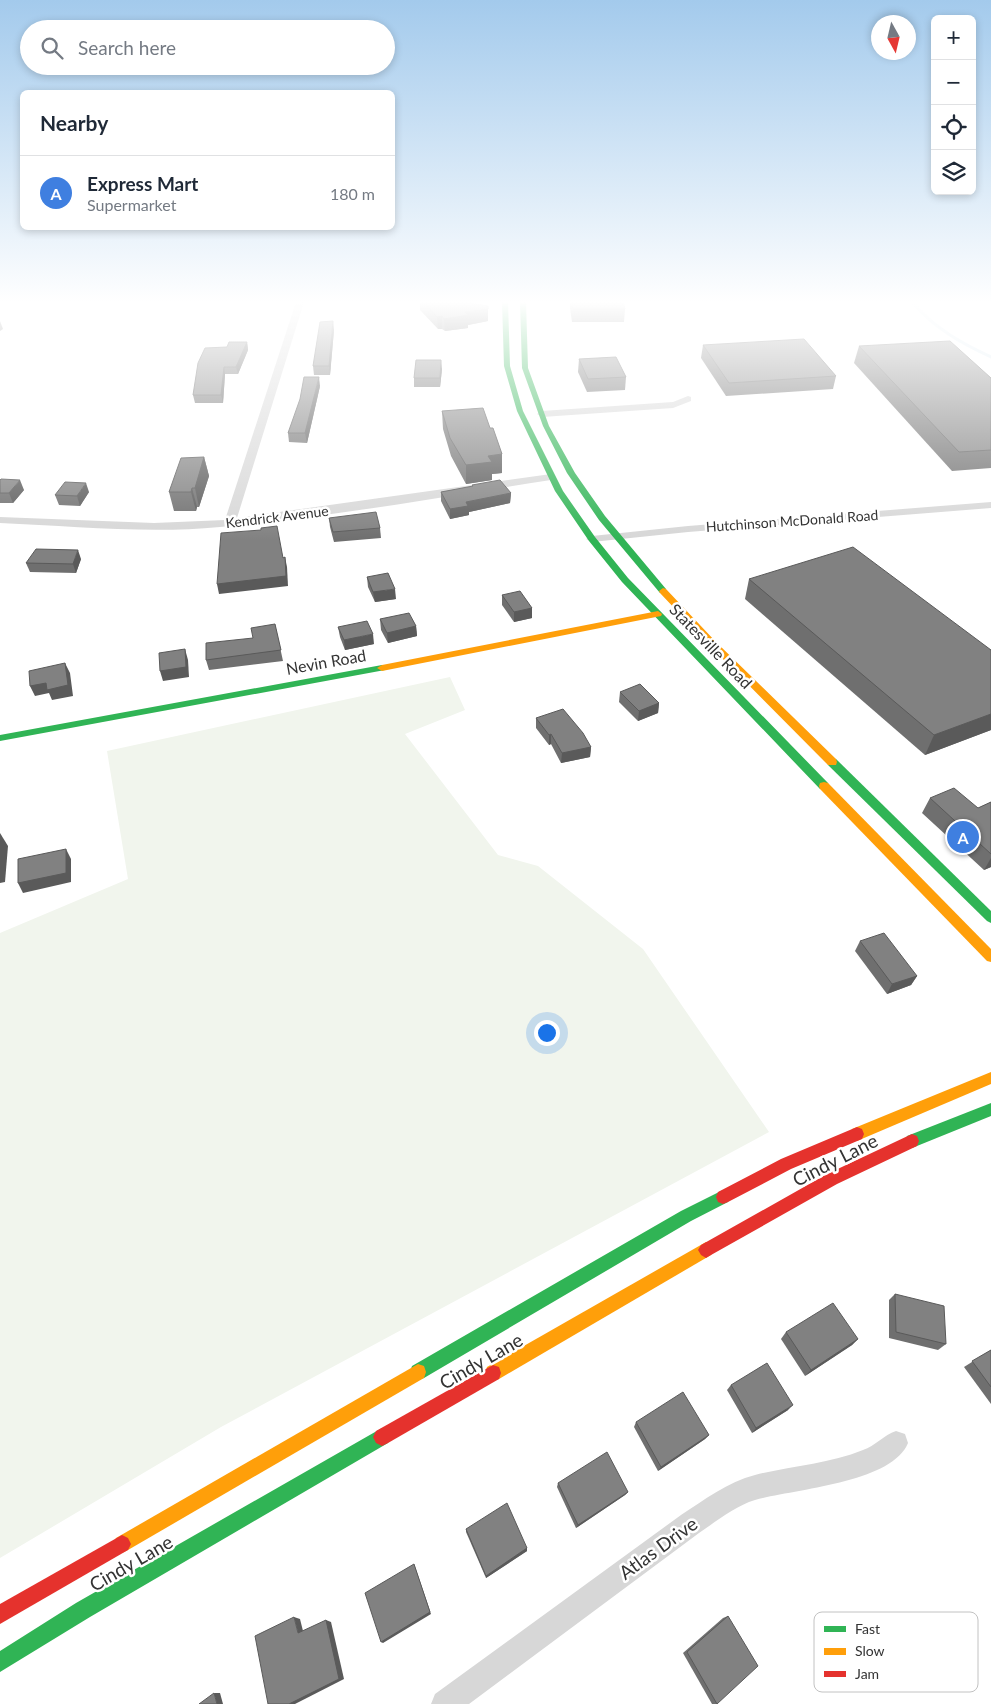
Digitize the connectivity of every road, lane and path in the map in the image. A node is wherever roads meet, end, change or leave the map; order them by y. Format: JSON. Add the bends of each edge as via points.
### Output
{"nodes":[{"id":1,"x":275,"y":382,"type":"edge"},
{"id":2,"x":510,"y":382,"type":"edge"},
{"id":3,"x":530,"y":382,"type":"edge"},
{"id":4,"x":688,"y":398,"type":"dead end"},
{"id":5,"x":542,"y":414,"type":"junction"},
{"id":6,"x":551,"y":477,"type":"junction"},
{"id":7,"x":986,"y":506,"type":"edge"},
{"id":8,"x":991,"y":516,"type":"edge"},
{"id":9,"x":0,"y":520,"type":"edge"},
{"id":10,"x":230,"y":523,"type":"junction"},
{"id":11,"x":617,"y":535,"type":"junction"},
{"id":12,"x":592,"y":538,"type":"junction"},
{"id":13,"x":658,"y":614,"type":"junction"},
{"id":14,"x":0,"y":738,"type":"edge"},
{"id":15,"x":991,"y":918,"type":"edge"},
{"id":16,"x":991,"y":958,"type":"edge"},
{"id":17,"x":991,"y":1078,"type":"edge"},
{"id":18,"x":991,"y":1109,"type":"edge"},
{"id":19,"x":896,"y":1443,"type":"dead end"},
{"id":20,"x":0,"y":1615,"type":"edge"},
{"id":21,"x":0,"y":1662,"type":"edge"},
{"id":22,"x":445,"y":1704,"type":"edge"}],
"edges":[{"from":1,"to":10,"type":"street"},
{"from":2,"to":6,"type":"main road","name":"Statesville Road","via":[[520,411]]},
{"from":3,"to":5,"type":"main road","name":"Statesville Road"},
{"from":4,"to":5,"type":"street","via":[[673,405]]},
{"from":5,"to":11,"type":"main road","name":"Statesville Road","via":[[564,462]]},
{"from":6,"to":10,"type":"street","name":"Kendrick Avenue"},
{"from":6,"to":12,"type":"main road","name":"Statesville Road"},
{"from":7,"to":8,"type":"street"},
{"from":7,"to":11,"type":"street","name":"Hutchinson McDonald Road"},
{"from":9,"to":10,"type":"street","name":"Kendrick Avenue","via":[[154,526]]},
{"from":11,"to":12,"type":"street","name":"Hutchinson McDonald Road"},
{"from":11,"to":15,"type":"main road","name":"Statesville Road","via":[[694,624]]},
{"from":12,"to":13,"type":"main road","name":"Statesville Road","via":[[625,580]]},
{"from":13,"to":14,"type":"main road","name":"Nevin Road"},
{"from":13,"to":16,"type":"main road","name":"Statesville Road"},
{"from":17,"to":20,"type":"main road","name":"Cindy Lane","via":[[786,1164],[686,1216]]},
{"from":18,"to":21,"type":"main road","name":"Cindy Lane","via":[[927,1134],[832,1179],[83,1610]]},
{"from":19,"to":22,"type":"street","name":"Atlas Drive","via":[[872,1460],[753,1488],[726,1500]]}]}
